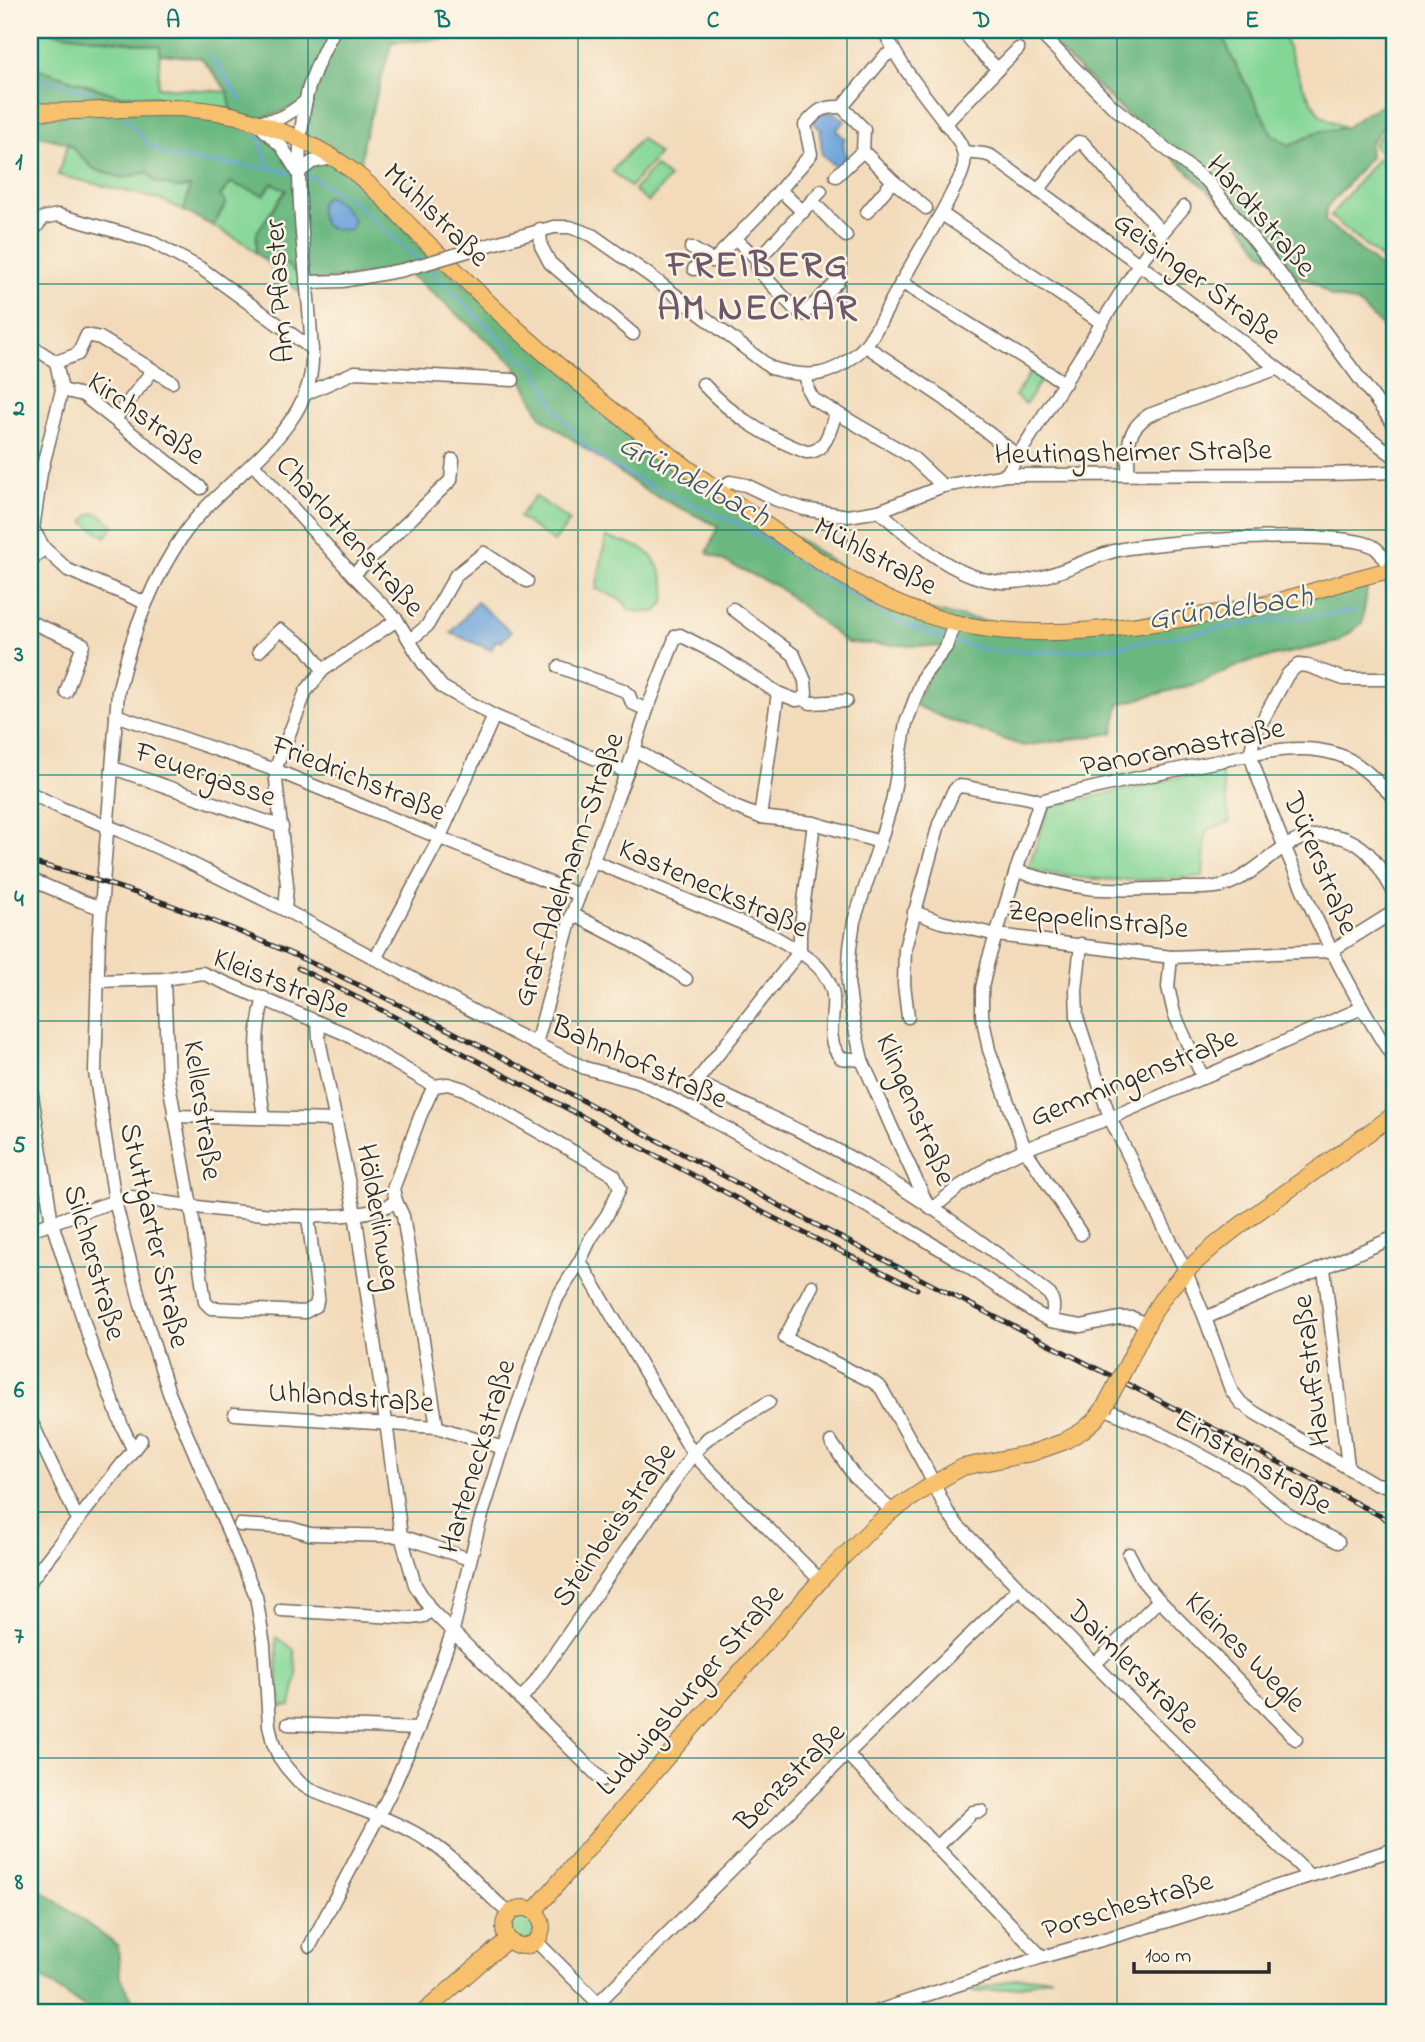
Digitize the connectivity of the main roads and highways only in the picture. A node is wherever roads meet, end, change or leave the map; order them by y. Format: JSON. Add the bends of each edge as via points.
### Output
{"nodes":[{"id":1,"x":30,"y":111,"type":"edge"},
{"id":2,"x":1392,"y":570,"type":"edge"},
{"id":3,"x":1395,"y":1114,"type":"edge"},
{"id":4,"x":534,"y":1911,"type":"junction"},
{"id":5,"x":508,"y":1939,"type":"junction"},
{"id":6,"x":424,"y":2012,"type":"edge"}],
"edges":[{"from":1,"to":2,"type":"main road","name":"Mühlstraße","via":[[210,110],[255,121],[301,140],[378,192],[500,313],[619,417],[844,576],[953,627],[1049,633],[1158,623],[1263,605]]},
{"from":3,"to":4,"type":"main road","name":"Ludwigsburger Straße","bridge":true,"via":[[1265,1207],[1186,1272],[1165,1295],[1104,1408],[1082,1431],[1032,1453],[963,1467],[872,1528],[755,1655]]},
{"from":4,"to":5,"type":"main road","via":[[523,1907],[509,1913],[504,1928]]},
{"from":4,"to":5,"type":"main road","via":[[543,1926],[536,1941],[522,1946]]},
{"from":5,"to":6,"type":"main road"}]}
